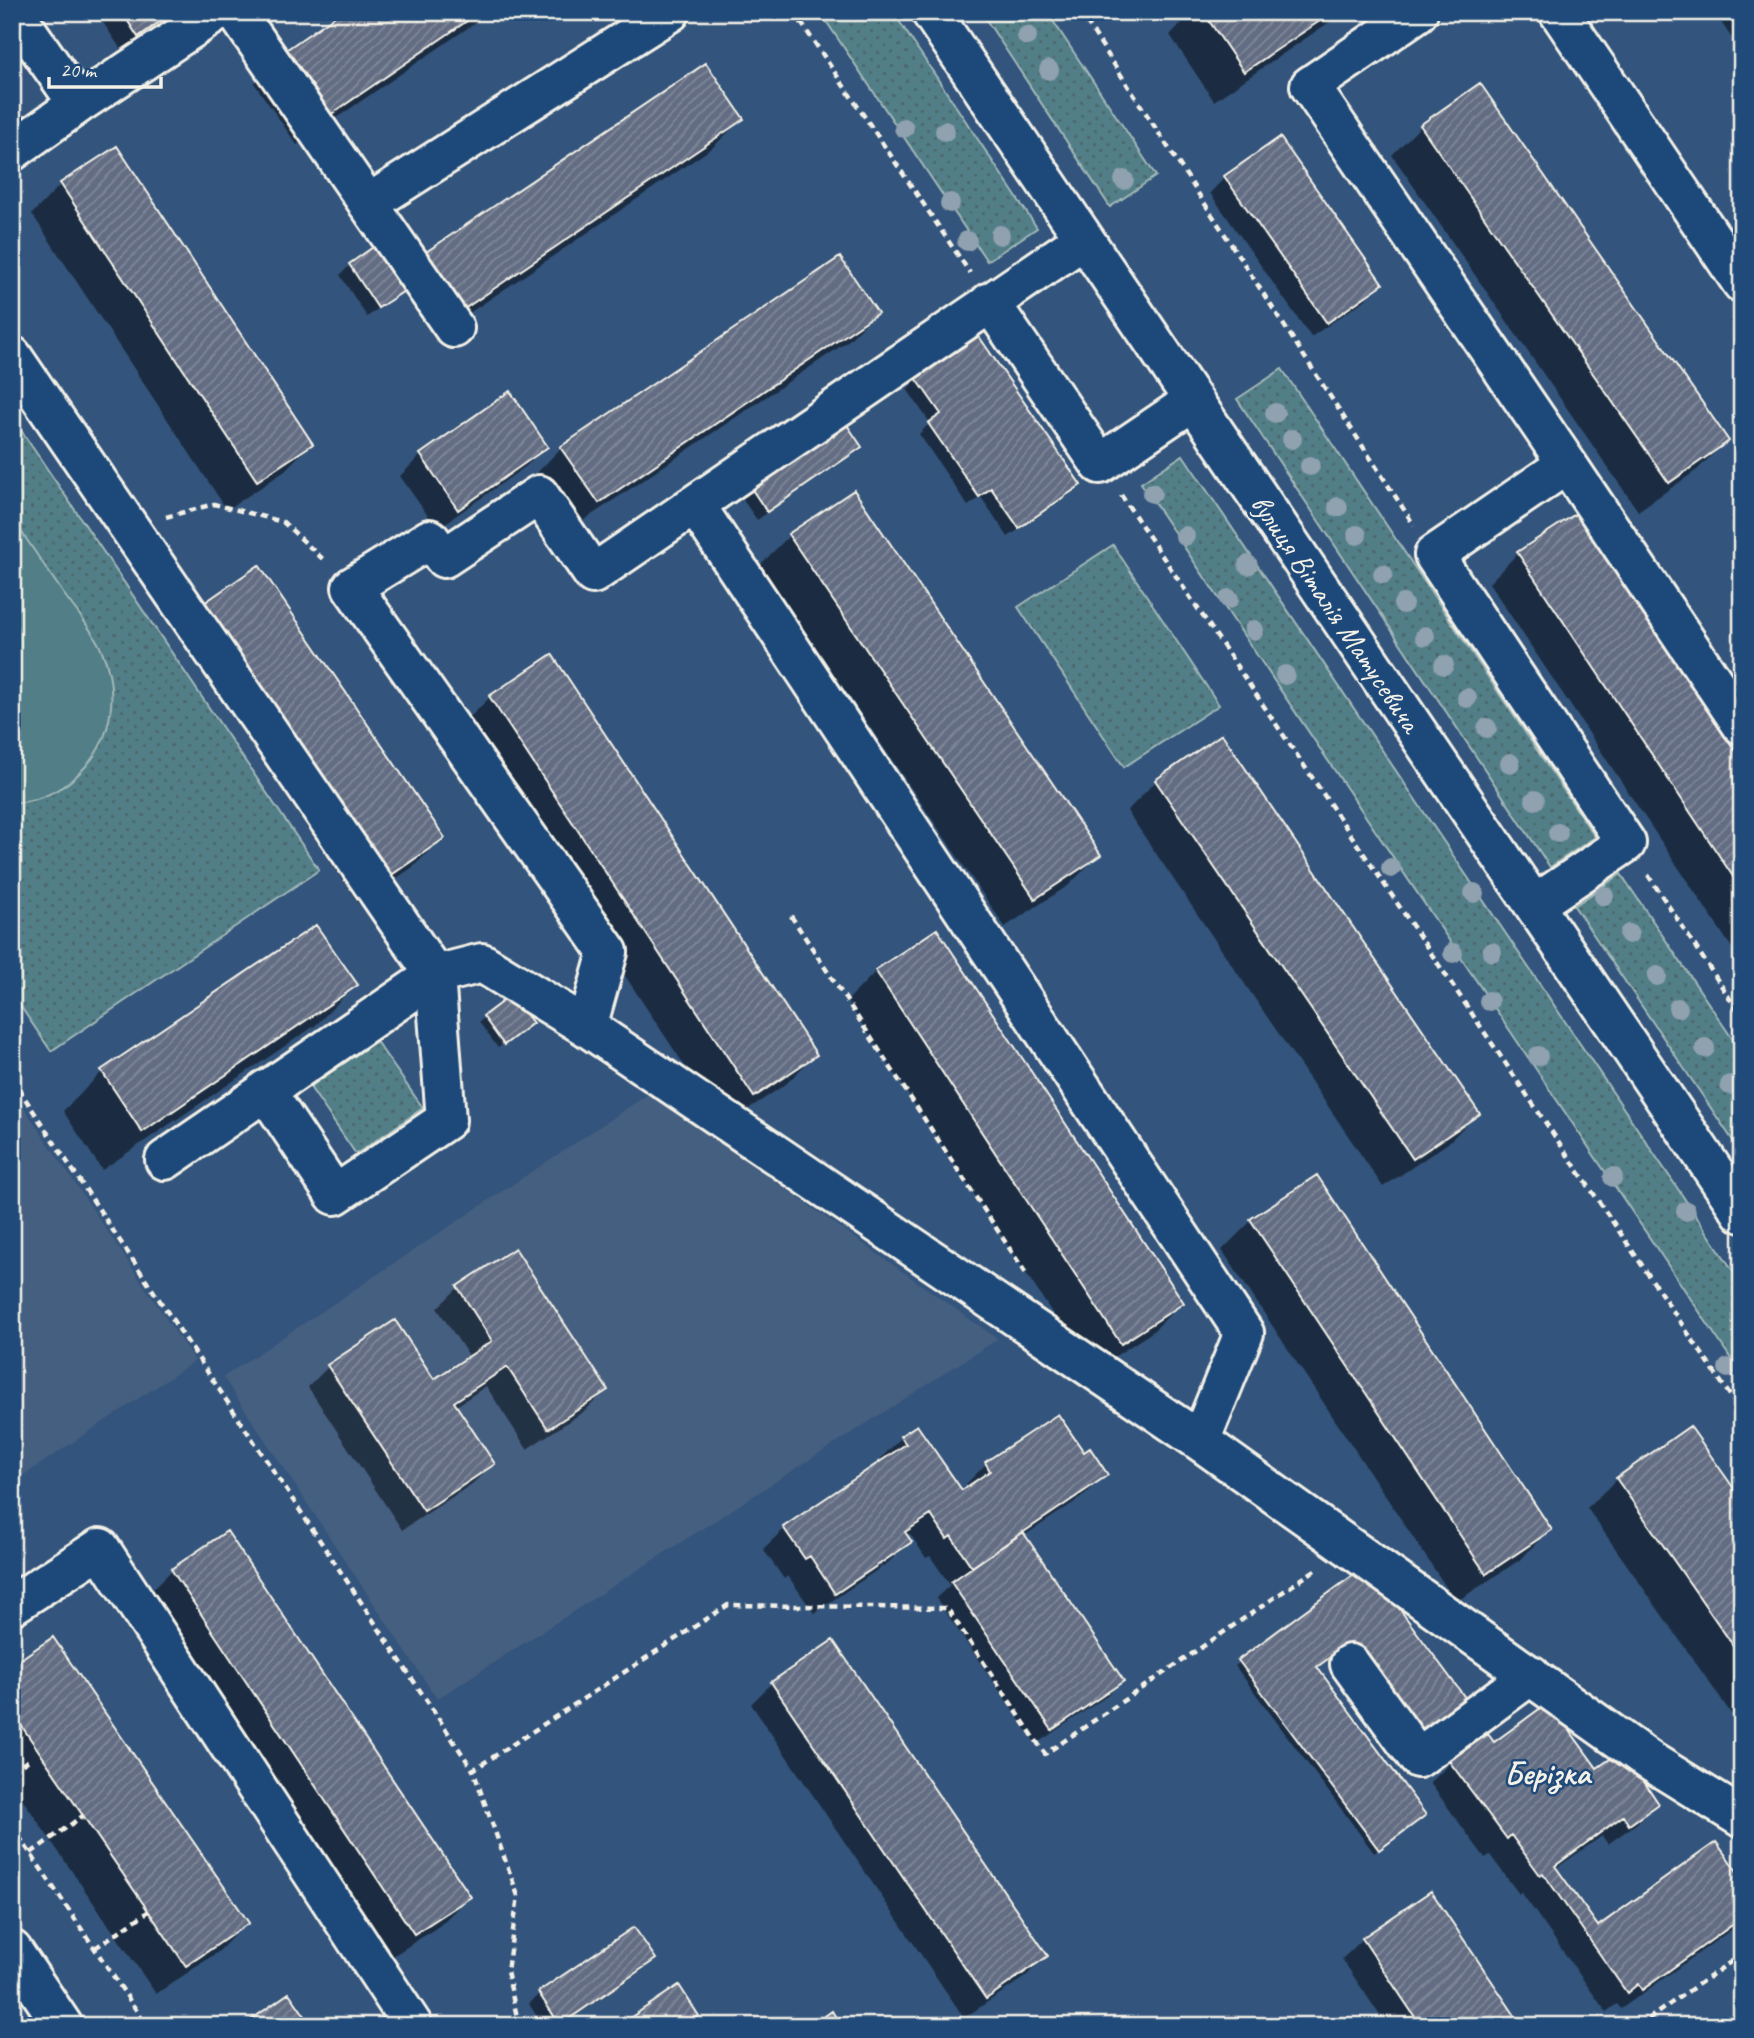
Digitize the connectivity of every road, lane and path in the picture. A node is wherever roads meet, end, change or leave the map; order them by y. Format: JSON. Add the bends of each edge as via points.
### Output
{"nodes":[{"id":1,"x":14,"y":12,"type":"edge"},
{"id":2,"x":217,"y":12,"type":"edge"},
{"id":3,"x":236,"y":12,"type":"edge"},
{"id":4,"x":670,"y":12,"type":"edge"},
{"id":5,"x":794,"y":12,"type":"edge"},
{"id":6,"x":931,"y":12,"type":"edge"},
{"id":7,"x":1080,"y":12,"type":"edge"},
{"id":8,"x":1418,"y":12,"type":"edge"},
{"id":9,"x":1576,"y":21,"type":"edge"},
{"id":10,"x":78,"y":104,"type":"junction"},
{"id":11,"x":12,"y":151,"type":"edge"},
{"id":12,"x":368,"y":204,"type":"junction"},
{"id":13,"x":1084,"y":239,"type":"junction"},
{"id":14,"x":1742,"y":283,"type":"edge"},
{"id":15,"x":990,"y":302,"type":"junction"},
{"id":16,"x":454,"y":328,"type":"dead end"},
{"id":17,"x":12,"y":356,"type":"edge"},
{"id":18,"x":1193,"y":401,"type":"junction"},
{"id":19,"x":1100,"y":464,"type":"junction"},
{"id":20,"x":1567,"y":464,"type":"junction"},
{"id":21,"x":696,"y":506,"type":"junction"},
{"id":22,"x":136,"y":538,"type":"junction"},
{"id":23,"x":1434,"y":555,"type":"junction"},
{"id":24,"x":352,"y":587,"type":"junction"},
{"id":25,"x":1742,"y":725,"type":"edge"},
{"id":26,"x":1626,"y":843,"type":"junction"},
{"id":27,"x":1534,"y":905,"type":"junction"},
{"id":28,"x":791,"y":916,"type":"dead end"},
{"id":29,"x":435,"y":975,"type":"junction"},
{"id":30,"x":1742,"y":1017,"type":"edge"},
{"id":31,"x":587,"y":1027,"type":"junction"},
{"id":32,"x":12,"y":1079,"type":"edge"},
{"id":33,"x":265,"y":1090,"type":"junction"},
{"id":34,"x":165,"y":1160,"type":"dead end"},
{"id":35,"x":1742,"y":1213,"type":"edge"},
{"id":36,"x":1031,"y":1282,"type":"dead end"},
{"id":37,"x":1742,"y":1413,"type":"edge"},
{"id":38,"x":1200,"y":1441,"type":"junction"},
{"id":39,"x":1349,"y":1546,"type":"junction"},
{"id":40,"x":12,"y":1605,"type":"edge"},
{"id":41,"x":1350,"y":1664,"type":"dead end"},
{"id":42,"x":1531,"y":1675,"type":"junction"},
{"id":43,"x":20,"y":1723,"type":"dead end"},
{"id":44,"x":12,"y":1728,"type":"edge"},
{"id":45,"x":32,"y":1758,"type":"dead end"},
{"id":46,"x":473,"y":1770,"type":"junction"},
{"id":47,"x":12,"y":1771,"type":"edge"},
{"id":48,"x":84,"y":1815,"type":"dead end"},
{"id":49,"x":1742,"y":1818,"type":"edge"},
{"id":50,"x":12,"y":1826,"type":"edge"},
{"id":51,"x":31,"y":1853,"type":"junction"},
{"id":52,"x":149,"y":1912,"type":"dead end"},
{"id":53,"x":95,"y":1948,"type":"junction"},
{"id":54,"x":12,"y":1950,"type":"edge"},
{"id":55,"x":1742,"y":1954,"type":"edge"},
{"id":56,"x":63,"y":2026,"type":"edge"},
{"id":57,"x":147,"y":2026,"type":"edge"},
{"id":58,"x":413,"y":2026,"type":"edge"},
{"id":59,"x":519,"y":2026,"type":"edge"},
{"id":60,"x":1638,"y":2026,"type":"edge"}],
"edges":[{"from":1,"to":10,"type":"street"},
{"from":2,"to":10,"type":"street"},
{"from":3,"to":12,"type":"street"},
{"from":4,"to":12,"type":"street"},
{"from":5,"to":15,"type":"path"},
{"from":6,"to":13,"type":"street","name":"вулиця Віталія Матусевича"},
{"from":7,"to":23,"type":"path"},
{"from":8,"to":20,"type":"street","via":[[1310,86]]},
{"from":9,"to":14,"type":"street"},
{"from":10,"to":11,"type":"street"},
{"from":12,"to":16,"type":"street"},
{"from":13,"to":15,"type":"street"},
{"from":13,"to":18,"type":"street","name":"вулиця Віталія Матусевича"},
{"from":15,"to":19,"type":"street"},
{"from":15,"to":21,"type":"street"},
{"from":17,"to":22,"type":"street"},
{"from":18,"to":19,"type":"street"},
{"from":18,"to":27,"type":"street","name":"вулиця Віталія Матусевича"},
{"from":19,"to":37,"type":"path"},
{"from":20,"to":23,"type":"street"},
{"from":20,"to":25,"type":"street"},
{"from":21,"to":24,"type":"street","via":[[593,574],[539,495],[444,558],[429,539]]},
{"from":21,"to":38,"type":"street","via":[[1244,1333]]},
{"from":22,"to":24,"type":"path","via":[[170,515],[214,504],[283,522]]},
{"from":22,"to":29,"type":"street"},
{"from":23,"to":26,"type":"street"},
{"from":24,"to":31,"type":"street","via":[[608,952]]},
{"from":26,"to":27,"type":"street"},
{"from":26,"to":30,"type":"path"},
{"from":27,"to":35,"type":"street","name":"вулиця Віталія Матусевича"},
{"from":28,"to":36,"type":"path"},
{"from":29,"to":31,"type":"street","via":[[482,962]]},
{"from":29,"to":33,"type":"street"},
{"from":29,"to":33,"type":"street","via":[[446,1119],[335,1195]]},
{"from":31,"to":38,"type":"street"},
{"from":32,"to":46,"type":"path"},
{"from":33,"to":34,"type":"street"},
{"from":38,"to":39,"type":"street"},
{"from":39,"to":42,"type":"street"},
{"from":39,"to":46,"type":"path","via":[[1045,1754],[947,1608],[728,1605]]},
{"from":40,"to":58,"type":"street","via":[[100,1548]]},
{"from":41,"to":42,"type":"street","via":[[1418,1758]]},
{"from":42,"to":49,"type":"street","via":[[1650,1761]]},
{"from":43,"to":44,"type":"path"},
{"from":45,"to":47,"type":"path"},
{"from":46,"to":59,"type":"path","via":[[518,1896],[507,1971]]},
{"from":48,"to":51,"type":"path"},
{"from":50,"to":51,"type":"path"},
{"from":51,"to":53,"type":"path"},
{"from":52,"to":53,"type":"path"},
{"from":53,"to":57,"type":"path"},
{"from":54,"to":56,"type":"street"},
{"from":55,"to":60,"type":"path"}]}
